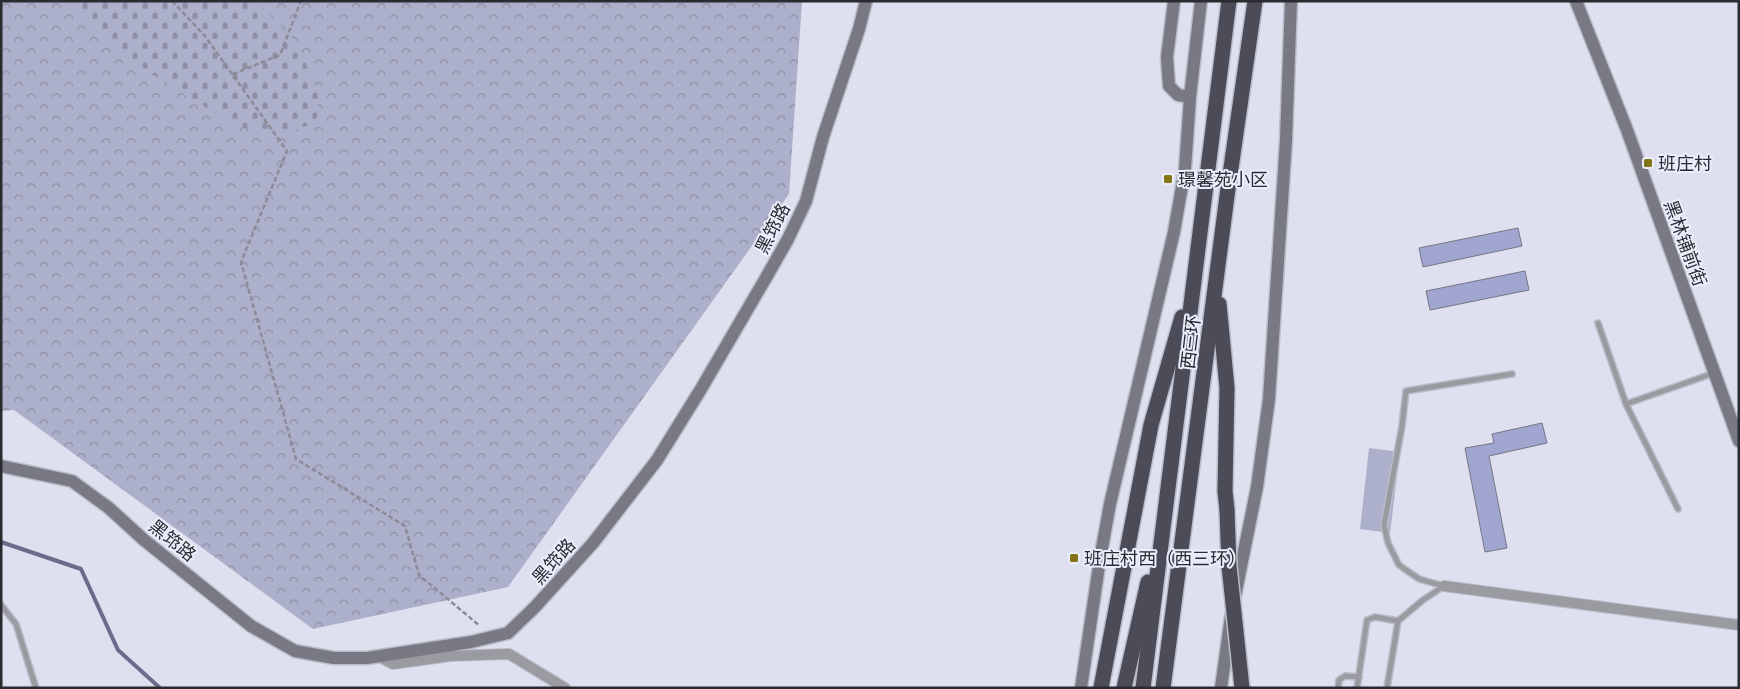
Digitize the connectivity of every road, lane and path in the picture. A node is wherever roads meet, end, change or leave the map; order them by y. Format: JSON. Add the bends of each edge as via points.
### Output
{"nodes":[{"id":1,"x":172,"y":1,"type":"edge"},
{"id":2,"x":301,"y":1,"type":"edge"},
{"id":3,"x":866,"y":1,"type":"edge"},
{"id":4,"x":1174,"y":1,"type":"edge"},
{"id":5,"x":1201,"y":1,"type":"edge"},
{"id":6,"x":1229,"y":1,"type":"edge"},
{"id":7,"x":1255,"y":1,"type":"edge"},
{"id":8,"x":1291,"y":1,"type":"edge"},
{"id":9,"x":1576,"y":1,"type":"edge"},
{"id":10,"x":232,"y":74,"type":"junction"},
{"id":11,"x":1190,"y":97,"type":"junction"},
{"id":12,"x":1196,"y":272,"type":"junction"},
{"id":13,"x":1217,"y":276,"type":"junction"},
{"id":14,"x":1598,"y":324,"type":"dead end"},
{"id":15,"x":1715,"y":373,"type":"junction"},
{"id":16,"x":1512,"y":374,"type":"dead end"},
{"id":17,"x":1626,"y":404,"type":"junction"},
{"id":18,"x":1739,"y":441,"type":"edge"},
{"id":19,"x":1,"y":466,"type":"edge"},
{"id":20,"x":1166,"y":507,"type":"junction"},
{"id":21,"x":1678,"y":510,"type":"dead end"},
{"id":22,"x":1444,"y":586,"type":"junction"},
{"id":23,"x":1,"y":605,"type":"edge"},
{"id":24,"x":1398,"y":621,"type":"junction"},
{"id":25,"x":1739,"y":625,"type":"edge"},
{"id":26,"x":493,"y":637,"type":"junction"},
{"id":27,"x":380,"y":656,"type":"junction"},
{"id":28,"x":1359,"y":677,"type":"junction"},
{"id":29,"x":36,"y":688,"type":"edge"},
{"id":30,"x":565,"y":688,"type":"edge"},
{"id":31,"x":1080,"y":688,"type":"edge"},
{"id":32,"x":1101,"y":688,"type":"edge"},
{"id":33,"x":1124,"y":688,"type":"edge"},
{"id":34,"x":1143,"y":688,"type":"edge"},
{"id":35,"x":1163,"y":688,"type":"edge"},
{"id":36,"x":1221,"y":688,"type":"edge"},
{"id":37,"x":1242,"y":688,"type":"edge"},
{"id":38,"x":1338,"y":688,"type":"edge"},
{"id":39,"x":1358,"y":688,"type":"edge"},
{"id":40,"x":1387,"y":688,"type":"edge"}],
"edges":[{"from":1,"to":10,"type":"path","via":[[205,36]]},
{"from":2,"to":10,"type":"path","via":[[280,55]]},
{"from":3,"to":26,"type":"main road","name":"黑筇路","via":[[806,200],[784,246],[701,390],[657,460],[594,543],[508,633]]},
{"from":4,"to":11,"type":"main road","via":[[1168,57],[1169,86],[1178,95]]},
{"from":5,"to":11,"type":"main road"},
{"from":6,"to":12,"type":"highway","name":"西三环"},
{"from":7,"to":13,"type":"highway","name":"西三环"},
{"from":8,"to":36,"type":"main road","via":[[1286,140],[1269,398]]},
{"from":9,"to":15,"type":"main road","name":"黑林铺前街","via":[[1627,130]]},
{"from":10,"to":26,"type":"path","via":[[287,151],[241,262],[296,459],[405,526],[419,575]]},
{"from":11,"to":31,"type":"main road","via":[[1185,169],[1174,232],[1110,504]]},
{"from":12,"to":20,"type":"highway","name":"西三环"},
{"from":12,"to":32,"type":"highway","via":[[1151,425]]},
{"from":13,"to":35,"type":"highway","name":"西三环"},
{"from":13,"to":37,"type":"highway","bridge":true,"via":[[1227,388],[1225,491],[1228,566]]},
{"from":14,"to":17,"type":"lane"},
{"from":15,"to":17,"type":"lane"},
{"from":15,"to":18,"type":"main road","name":"黑林铺前街"},
{"from":16,"to":22,"type":"lane","via":[[1406,391],[1384,525],[1388,543],[1400,565],[1420,579]]},
{"from":17,"to":21,"type":"lane"},
{"from":19,"to":27,"type":"main road","name":"黑筇路","via":[[72,481],[251,626],[295,651],[334,658]]},
{"from":20,"to":33,"type":"highway"},
{"from":20,"to":34,"type":"highway","name":"西三环"},
{"from":22,"to":24,"type":"lane"},
{"from":22,"to":25,"type":"street"},
{"from":23,"to":29,"type":"lane","via":[[16,624]]},
{"from":24,"to":28,"type":"lane","via":[[1375,617],[1367,620]]},
{"from":24,"to":40,"type":"lane"},
{"from":26,"to":27,"type":"main road","name":"黑筇路"},
{"from":27,"to":30,"type":"street","via":[[392,664],[450,656],[509,654]]},
{"from":28,"to":38,"type":"lane","via":[[1345,676],[1339,680]]},
{"from":28,"to":39,"type":"lane"}]}
